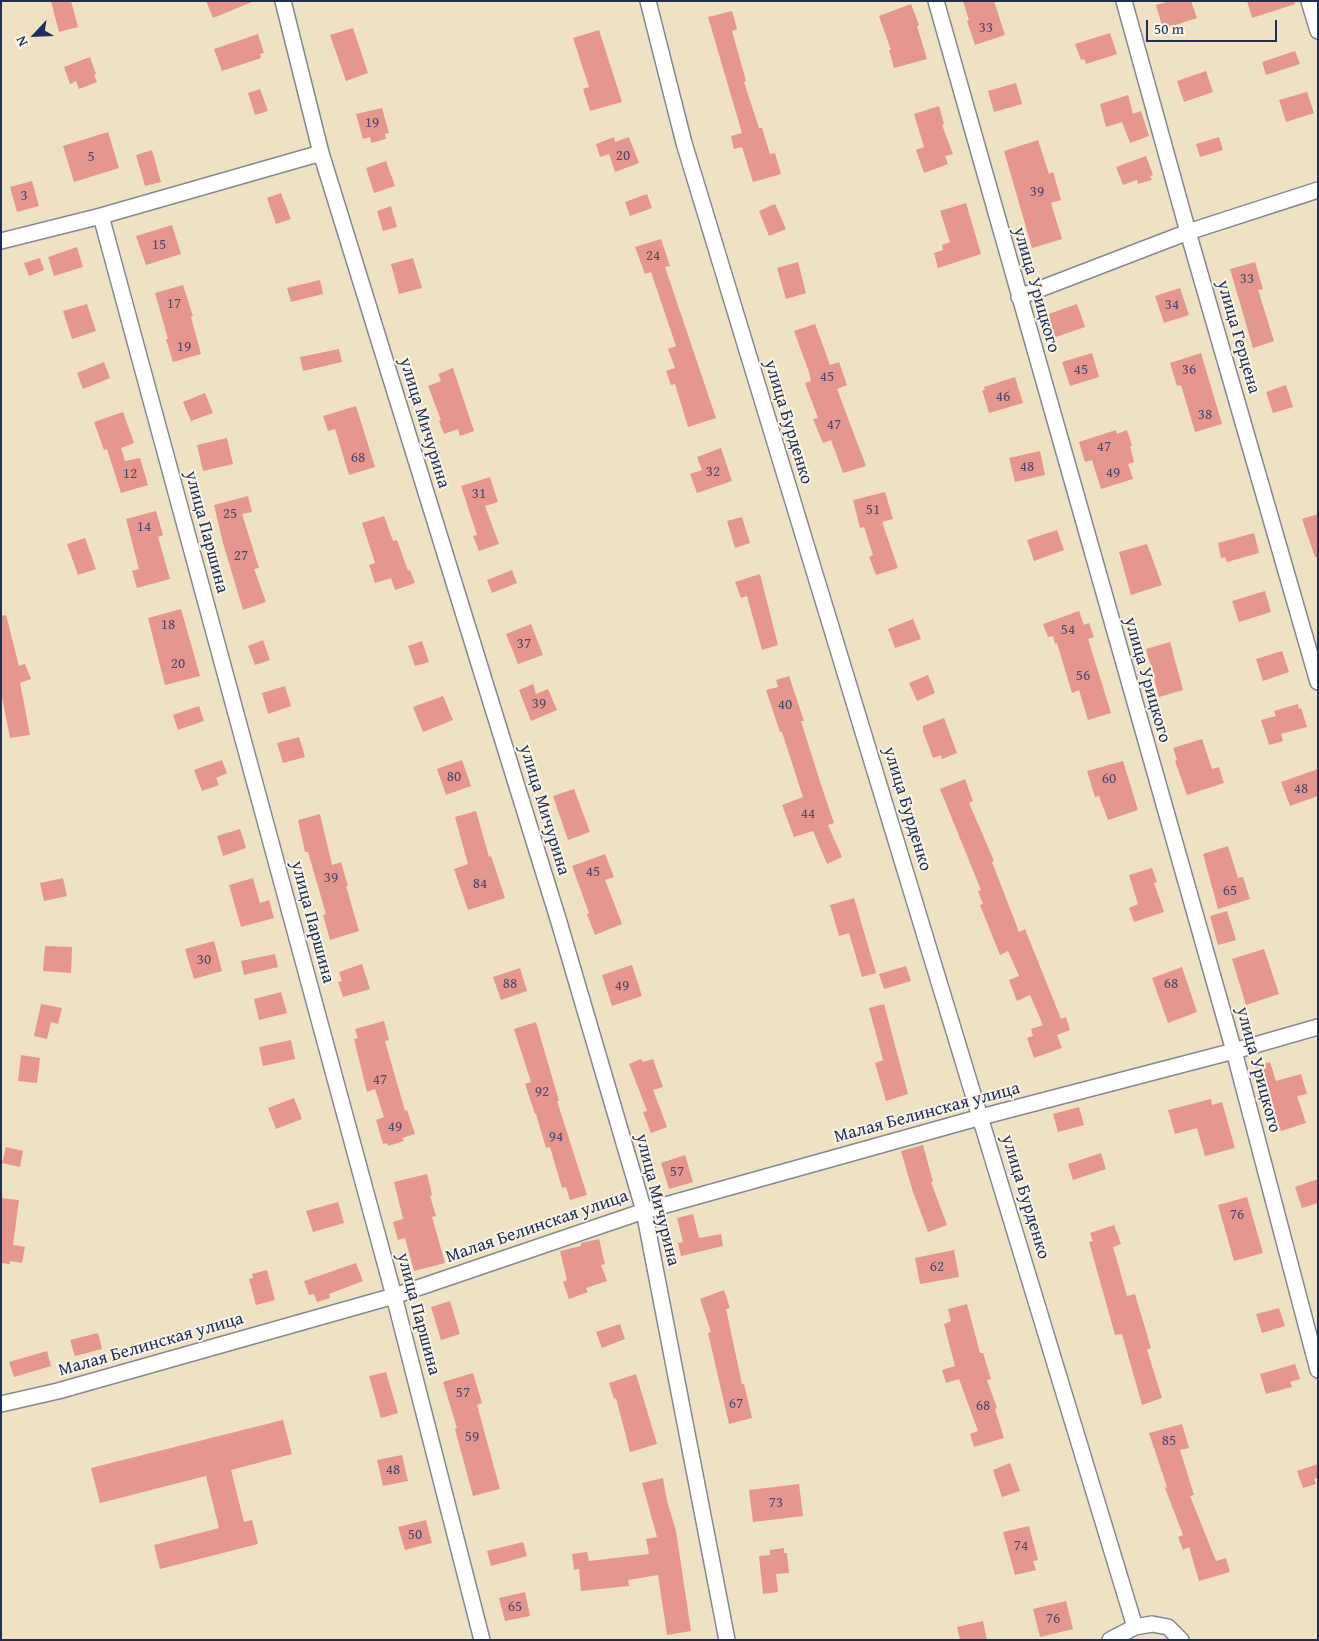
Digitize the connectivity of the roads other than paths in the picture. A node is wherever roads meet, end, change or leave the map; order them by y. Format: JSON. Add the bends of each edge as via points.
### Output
{"nodes":[{"id":1,"x":283,"y":1,"type":"edge"},
{"id":2,"x":648,"y":1,"type":"edge"},
{"id":3,"x":936,"y":1,"type":"edge"},
{"id":4,"x":1124,"y":1,"type":"edge"},
{"id":5,"x":1310,"y":1,"type":"edge"},
{"id":6,"x":1318,"y":31,"type":"edge"},
{"id":7,"x":321,"y":153,"type":"junction"},
{"id":8,"x":1318,"y":190,"type":"edge"},
{"id":9,"x":101,"y":216,"type":"junction"},
{"id":10,"x":1188,"y":232,"type":"junction"},
{"id":11,"x":1,"y":241,"type":"edge"},
{"id":12,"x":1018,"y":297,"type":"junction"},
{"id":13,"x":1318,"y":682,"type":"edge"},
{"id":14,"x":1318,"y":1027,"type":"edge"},
{"id":15,"x":1234,"y":1051,"type":"junction"},
{"id":16,"x":981,"y":1117,"type":"junction"},
{"id":17,"x":644,"y":1211,"type":"junction"},
{"id":18,"x":394,"y":1296,"type":"junction"},
{"id":19,"x":1318,"y":1370,"type":"edge"},
{"id":20,"x":1,"y":1404,"type":"edge"},
{"id":21,"x":1135,"y":1627,"type":"junction"},
{"id":22,"x":482,"y":1640,"type":"edge"},
{"id":23,"x":726,"y":1640,"type":"edge"},
{"id":24,"x":1110,"y":1640,"type":"edge"},
{"id":25,"x":1181,"y":1640,"type":"edge"}],
"edges":[{"from":1,"to":7,"type":"street","name":"улица Мичурина"},
{"from":2,"to":16,"type":"street","name":"улица Бурденко","via":[[684,143]]},
{"from":3,"to":12,"type":"street","name":"улица Урицкого"},
{"from":4,"to":10,"type":"street","name":"улица Герцена"},
{"from":5,"to":6,"type":"street"},
{"from":7,"to":9,"type":"street"},
{"from":7,"to":17,"type":"street","name":"улица Мичурина","via":[[559,922]]},
{"from":8,"to":10,"type":"street"},
{"from":9,"to":11,"type":"street"},
{"from":9,"to":18,"type":"street","name":"улица Паршина"},
{"from":10,"to":12,"type":"street"},
{"from":10,"to":13,"type":"street","name":"улица Герцена"},
{"from":12,"to":15,"type":"street","name":"улица Урицкого"},
{"from":14,"to":15,"type":"street","name":"Малая Белинская улица"},
{"from":15,"to":16,"type":"street","name":"Малая Белинская улица"},
{"from":15,"to":19,"type":"street","name":"улица Урицкого"},
{"from":16,"to":17,"type":"street","name":"Малая Белинская улица"},
{"from":16,"to":21,"type":"street","name":"улица Бурденко"},
{"from":17,"to":18,"type":"street","name":"Малая Белинская улица"},
{"from":17,"to":23,"type":"street","name":"улица Мичурина"},
{"from":18,"to":20,"type":"street","name":"Малая Белинская улица","via":[[58,1391]]},
{"from":18,"to":22,"type":"street","name":"улица Паршина"},
{"from":21,"to":24,"type":"street"},
{"from":21,"to":25,"type":"street","via":[[1152,1624],[1168,1627]]}]}
